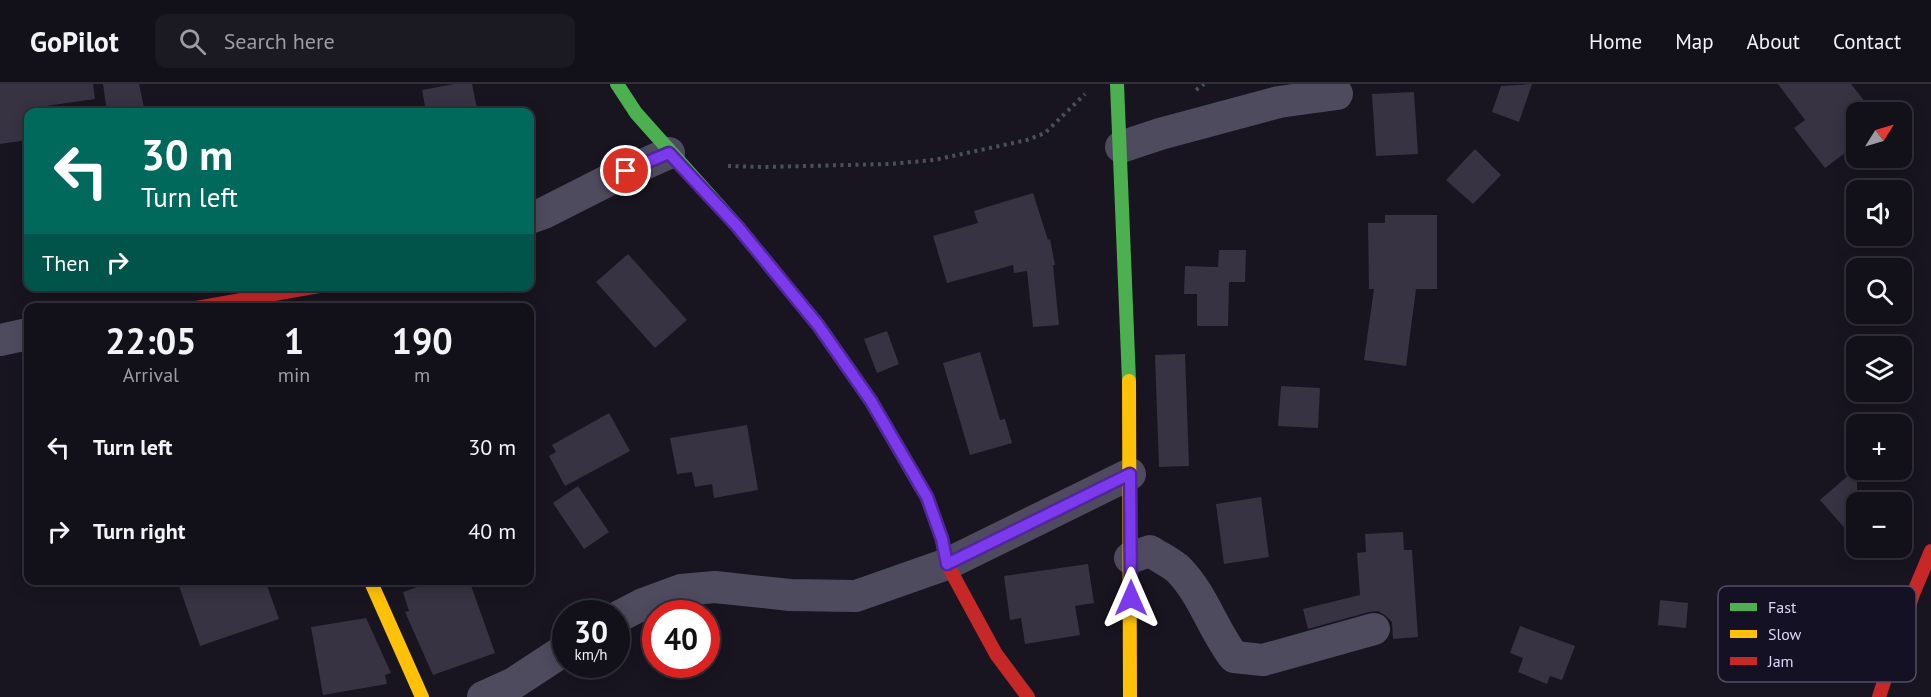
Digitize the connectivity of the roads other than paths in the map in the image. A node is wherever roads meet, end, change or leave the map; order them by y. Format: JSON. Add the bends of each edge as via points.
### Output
{"nodes":[{"id":1,"x":617,"y":84,"type":"edge"},
{"id":2,"x":1117,"y":84,"type":"edge"},
{"id":3,"x":1337,"y":94,"type":"dead end"},
{"id":4,"x":1121,"y":147,"type":"junction"},
{"id":5,"x":674,"y":158,"type":"junction"},
{"id":6,"x":534,"y":217,"type":"edge"},
{"id":7,"x":291,"y":291,"type":"edge"},
{"id":8,"x":224,"y":303,"type":"edge"},
{"id":9,"x":24,"y":335,"type":"edge"},
{"id":10,"x":0,"y":340,"type":"edge"},
{"id":11,"x":1130,"y":474,"type":"junction"},
{"id":12,"x":1931,"y":551,"type":"edge"},
{"id":13,"x":1130,"y":558,"type":"junction"},
{"id":14,"x":947,"y":564,"type":"junction"},
{"id":15,"x":372,"y":585,"type":"edge"},
{"id":16,"x":1916,"y":587,"type":"edge"},
{"id":17,"x":630,"y":611,"type":"edge"},
{"id":18,"x":1374,"y":629,"type":"dead end"},
{"id":19,"x":552,"y":658,"type":"edge"},
{"id":20,"x":1884,"y":682,"type":"edge"},
{"id":21,"x":422,"y":697,"type":"edge"},
{"id":22,"x":483,"y":697,"type":"edge"},
{"id":23,"x":1028,"y":697,"type":"edge"},
{"id":24,"x":1130,"y":697,"type":"edge"},
{"id":25,"x":1879,"y":697,"type":"edge"}],
"edges":[{"from":1,"to":5,"type":"street"},
{"from":2,"to":4,"type":"street"},
{"from":3,"to":4,"type":"street","via":[[1279,102]]},
{"from":4,"to":11,"type":"street"},
{"from":5,"to":6,"type":"street","via":[[607,180]]},
{"from":5,"to":14,"type":"street","via":[[737,226],[818,325],[871,401],[927,497]]},
{"from":7,"to":8,"type":"street"},
{"from":9,"to":10,"type":"street"},
{"from":11,"to":13,"type":"street"},
{"from":11,"to":14,"type":"street"},
{"from":12,"to":16,"type":"street"},
{"from":13,"to":18,"type":"street","via":[[1150,551],[1178,569],[1234,657],[1263,660]]},
{"from":13,"to":24,"type":"street"},
{"from":14,"to":17,"type":"street","via":[[856,596],[789,595],[715,587],[681,590]]},
{"from":14,"to":23,"type":"street","via":[[996,654]]},
{"from":15,"to":21,"type":"street"},
{"from":19,"to":22,"type":"street","via":[[514,683]]},
{"from":20,"to":25,"type":"street"}]}
